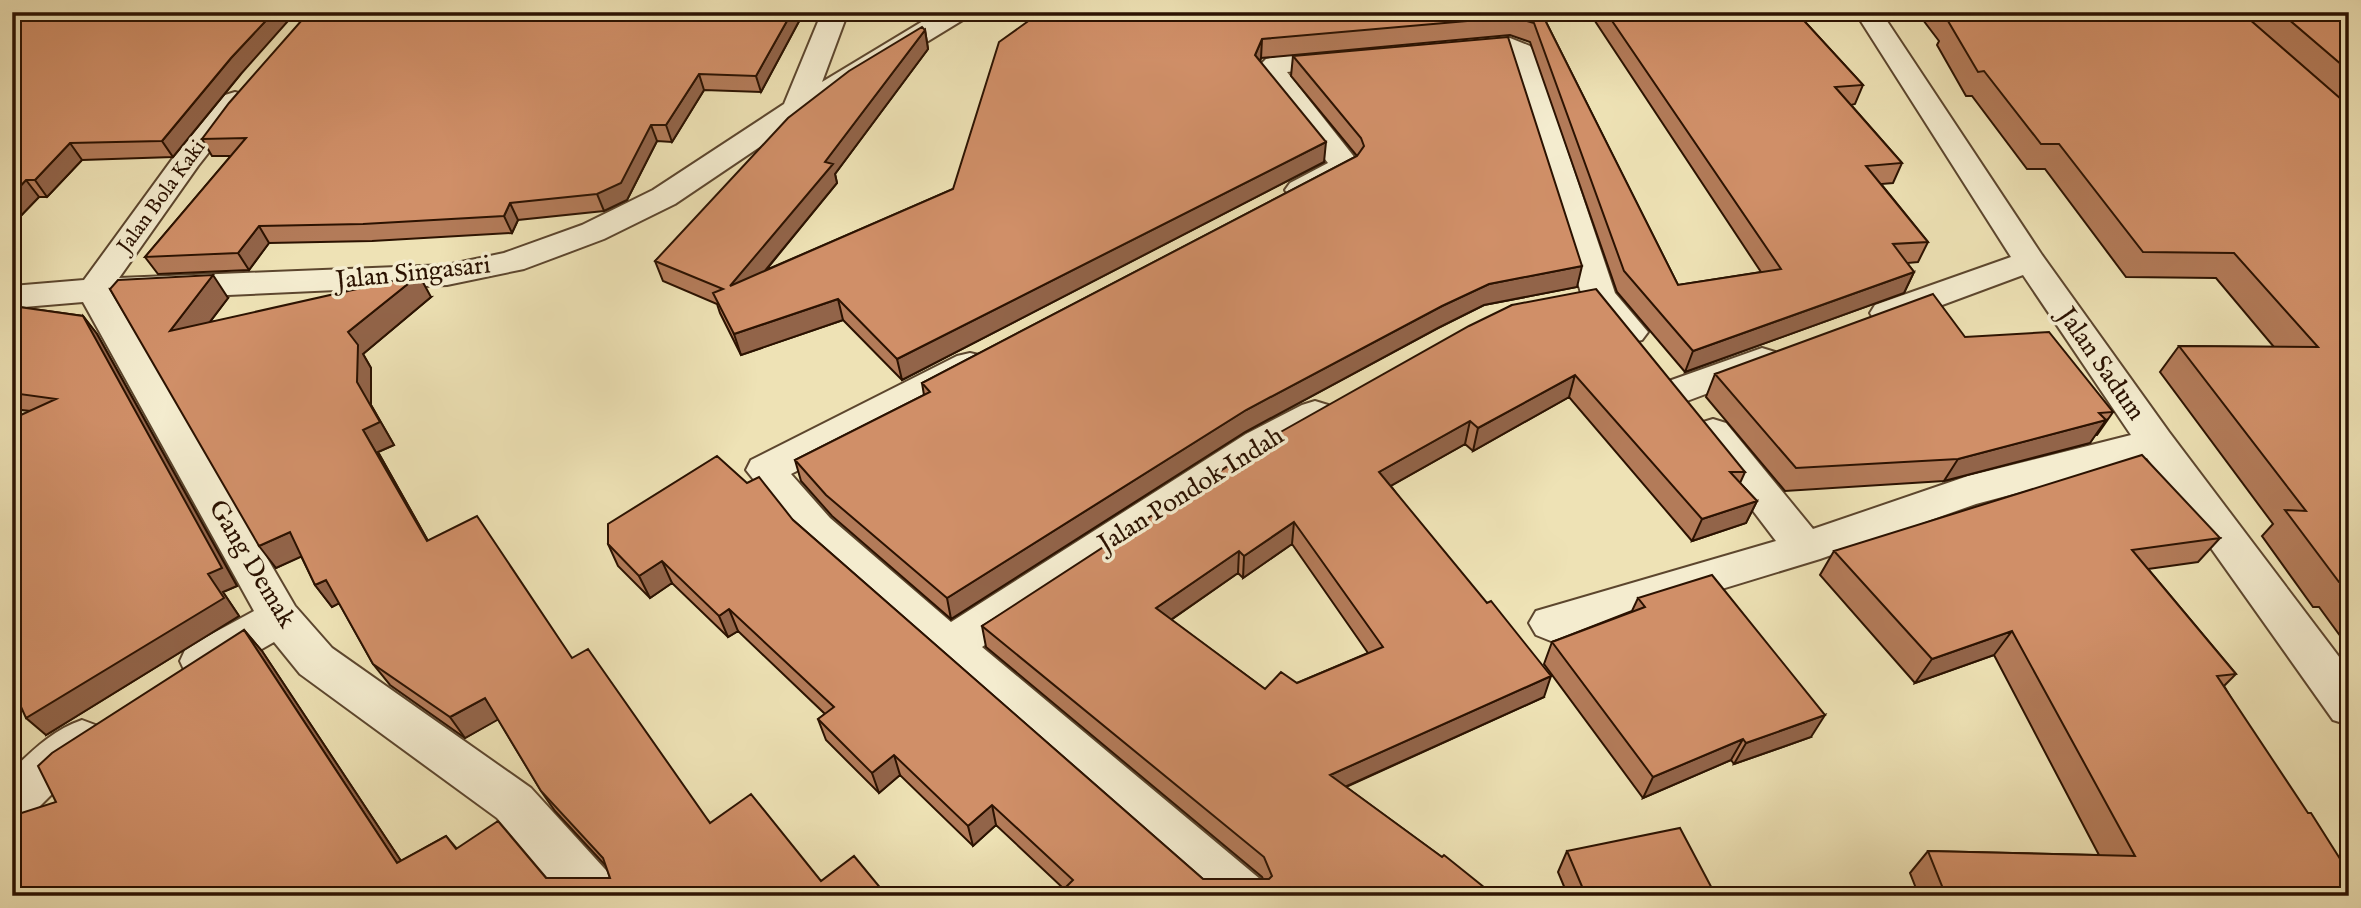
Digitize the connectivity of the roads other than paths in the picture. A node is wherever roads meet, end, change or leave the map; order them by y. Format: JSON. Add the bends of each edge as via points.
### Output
{"nodes":[{"id":1,"x":835,"y":12,"type":"edge"},
{"id":2,"x":957,"y":12,"type":"edge"},
{"id":3,"x":1868,"y":12,"type":"edge"},
{"id":4,"x":1427,"y":53,"type":"edge"},
{"id":5,"x":1372,"y":57,"type":"edge"},
{"id":6,"x":255,"y":77,"type":"edge"},
{"id":7,"x":797,"y":109,"type":"junction"},
{"id":8,"x":1268,"y":207,"type":"edge"},
{"id":9,"x":2029,"y":261,"type":"junction"},
{"id":10,"x":94,"y":290,"type":"junction"},
{"id":11,"x":1600,"y":296,"type":"junction"},
{"id":12,"x":12,"y":297,"type":"edge"},
{"id":13,"x":1561,"y":303,"type":"edge"},
{"id":14,"x":1861,"y":323,"type":"edge"},
{"id":15,"x":1796,"y":347,"type":"edge"},
{"id":16,"x":998,"y":350,"type":"edge"},
{"id":17,"x":1664,"y":373,"type":"junction"},
{"id":18,"x":1343,"y":398,"type":"edge"},
{"id":19,"x":2155,"y":442,"type":"junction"},
{"id":20,"x":1805,"y":548,"type":"junction"},
{"id":21,"x":280,"y":618,"type":"junction"},
{"id":22,"x":1552,"y":623,"type":"dead end"},
{"id":23,"x":950,"y":645,"type":"junction"},
{"id":24,"x":172,"y":681,"type":"edge"},
{"id":25,"x":2349,"y":706,"type":"edge"},
{"id":26,"x":115,"y":718,"type":"edge"},
{"id":27,"x":12,"y":802,"type":"edge"},
{"id":28,"x":596,"y":896,"type":"edge"},
{"id":29,"x":1242,"y":896,"type":"edge"}],
"edges":[{"from":1,"to":7,"type":"street"},
{"from":2,"to":7,"type":"street","name":"Jalan Singasari"},
{"from":3,"to":9,"type":"street","name":"Jalan Sadum"},
{"from":4,"to":11,"type":"street","via":[[1510,46],[1520,52]]},
{"from":5,"to":8,"type":"street","via":[[1270,69],[1344,166]]},
{"from":6,"to":10,"type":"street","name":"Jalan Bola Kaki","via":[[187,160]]},
{"from":7,"to":10,"type":"street","name":"Jalan Singasari","via":[[664,197],[593,232],[512,262],[435,276]]},
{"from":9,"to":14,"type":"street"},
{"from":9,"to":19,"type":"street","name":"Jalan Sadum"},
{"from":10,"to":12,"type":"street","name":"Jalan Singasari"},
{"from":10,"to":21,"type":"street","name":"Gang Demak"},
{"from":11,"to":13,"type":"street"},
{"from":11,"to":17,"type":"street"},
{"from":15,"to":17,"type":"street"},
{"from":16,"to":23,"type":"street","via":[[765,471],[816,529]]},
{"from":17,"to":20,"type":"street"},
{"from":18,"to":23,"type":"street","name":"Jalan Pondok Indah","via":[[1260,444]]},
{"from":19,"to":20,"type":"street","via":[[1968,491]]},
{"from":19,"to":25,"type":"street","name":"Jalan Sadum"},
{"from":20,"to":22,"type":"street"},
{"from":21,"to":24,"type":"street"},
{"from":21,"to":28,"type":"street","name":"Gang Demak","via":[[316,661],[514,803]]},
{"from":23,"to":29,"type":"street"},
{"from":26,"to":27,"type":"street","via":[[57,757]]}]}
